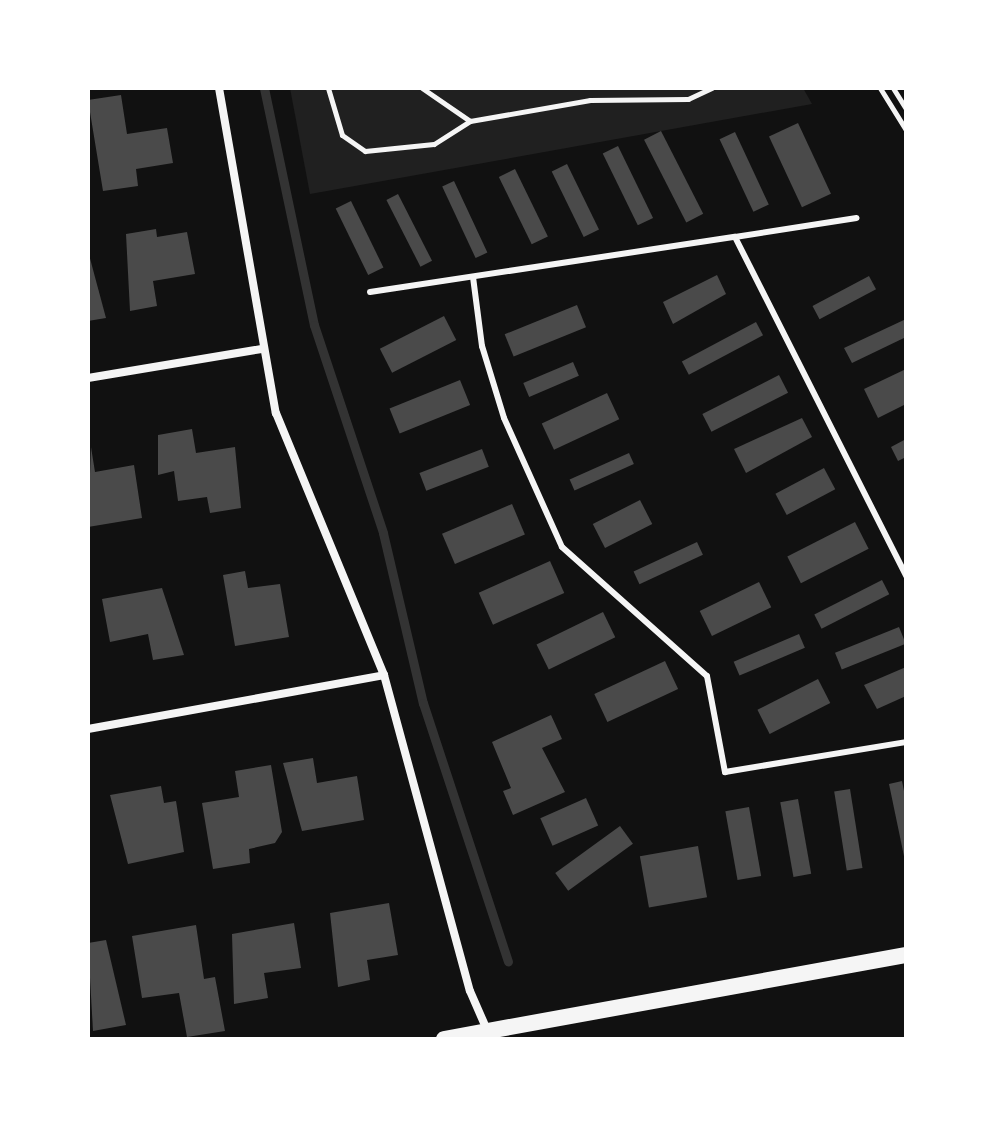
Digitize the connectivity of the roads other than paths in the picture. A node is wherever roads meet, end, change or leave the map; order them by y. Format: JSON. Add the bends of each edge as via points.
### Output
{"nodes":[{"id":1,"x":219,"y":88,"type":"edge"},
{"id":2,"x":857,"y":218,"type":"dead end"},
{"id":3,"x":735,"y":237,"type":"junction"},
{"id":4,"x":473,"y":277,"type":"junction"},
{"id":5,"x":370,"y":292,"type":"dead end"},
{"id":6,"x":262,"y":349,"type":"junction"},
{"id":7,"x":88,"y":378,"type":"edge"},
{"id":8,"x":906,"y":576,"type":"edge"},
{"id":9,"x":384,"y":675,"type":"junction"},
{"id":10,"x":88,"y":729,"type":"edge"},
{"id":11,"x":906,"y":742,"type":"edge"},
{"id":12,"x":906,"y":955,"type":"edge"},
{"id":13,"x":489,"y":1035,"type":"edge"},
{"id":14,"x":444,"y":1039,"type":"edge"}],
"edges":[{"from":1,"to":6,"type":"street"},
{"from":2,"to":3,"type":"lane"},
{"from":3,"to":4,"type":"lane"},
{"from":3,"to":8,"type":"lane"},
{"from":4,"to":5,"type":"lane"},
{"from":4,"to":11,"type":"lane","via":[[482,346],[504,418],[562,547],[707,676],[725,772]]},
{"from":6,"to":7,"type":"street"},
{"from":6,"to":9,"type":"street","via":[[276,413]]},
{"from":9,"to":10,"type":"street"},
{"from":9,"to":13,"type":"street"},
{"from":12,"to":13,"type":"main road"},
{"from":13,"to":14,"type":"main road"}]}
